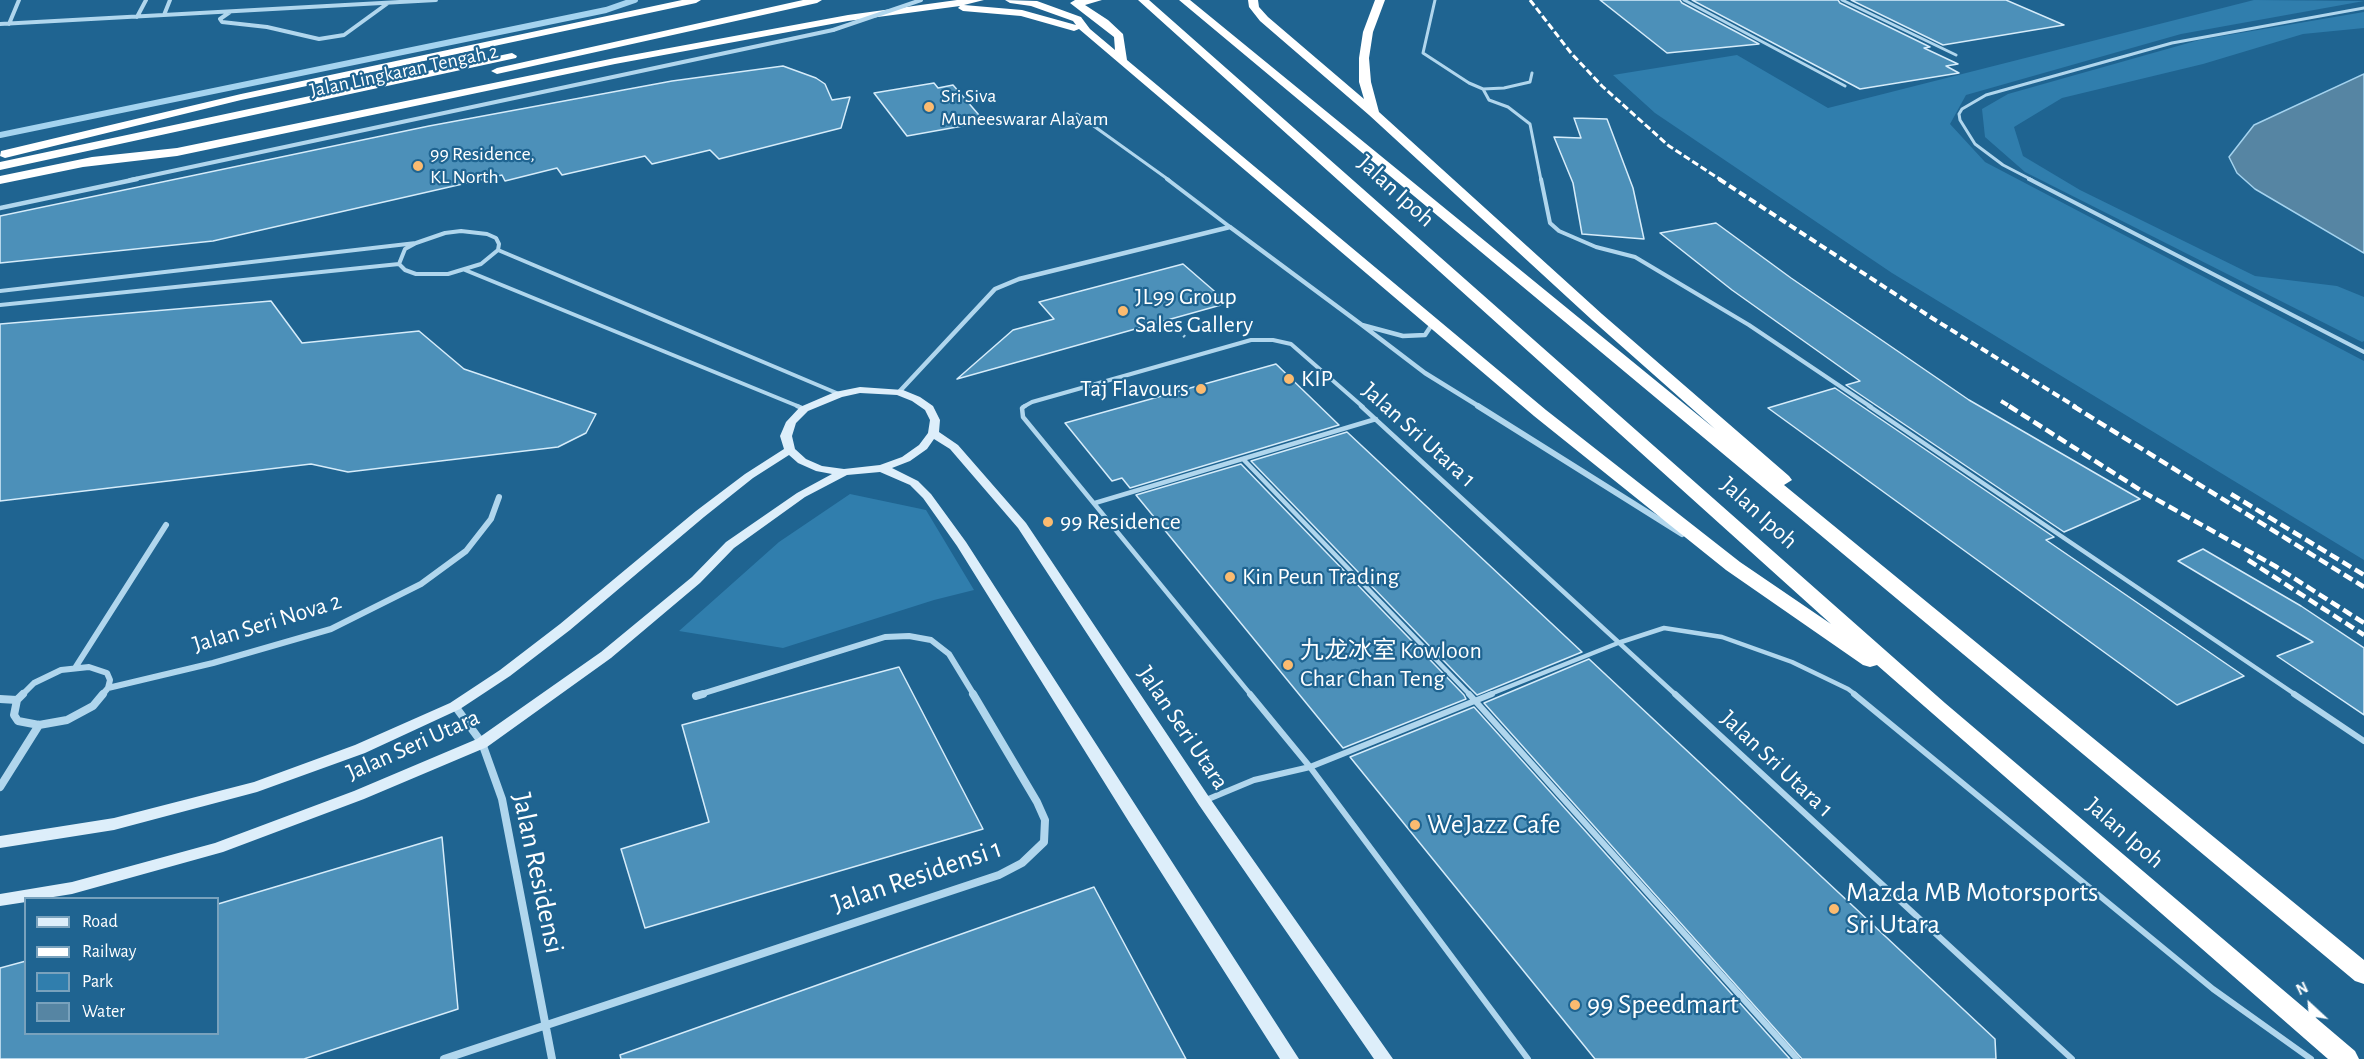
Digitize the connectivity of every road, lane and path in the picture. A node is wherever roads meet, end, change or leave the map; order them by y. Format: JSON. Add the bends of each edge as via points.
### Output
{"nodes":[{"id":1,"x":19,"y":0,"type":"edge"},
{"id":2,"x":146,"y":0,"type":"edge"},
{"id":3,"x":170,"y":0,"type":"edge"},
{"id":4,"x":318,"y":0,"type":"edge"},
{"id":5,"x":436,"y":0,"type":"edge"},
{"id":6,"x":678,"y":0,"type":"edge"},
{"id":7,"x":696,"y":0,"type":"edge"},
{"id":8,"x":770,"y":0,"type":"edge"},
{"id":9,"x":817,"y":0,"type":"edge"},
{"id":10,"x":979,"y":0,"type":"edge"},
{"id":11,"x":1010,"y":0,"type":"edge"},
{"id":12,"x":1097,"y":0,"type":"edge"},
{"id":13,"x":1143,"y":0,"type":"edge"},
{"id":14,"x":1184,"y":0,"type":"edge"},
{"id":15,"x":1380,"y":0,"type":"edge"},
{"id":16,"x":1435,"y":0,"type":"edge"},
{"id":17,"x":1684,"y":0,"type":"edge"},
{"id":18,"x":1842,"y":0,"type":"edge"},
{"id":19,"x":1086,"y":1,"type":"edge"},
{"id":20,"x":1251,"y":2,"type":"edge"},
{"id":21,"x":388,"y":3,"type":"junction"},
{"id":22,"x":917,"y":4,"type":"edge"},
{"id":23,"x":322,"y":6,"type":"junction"},
{"id":24,"x":664,"y":7,"type":"junction"},
{"id":25,"x":2364,"y":8,"type":"edge"},
{"id":26,"x":231,"y":12,"type":"junction"},
{"id":27,"x":164,"y":15,"type":"junction"},
{"id":28,"x":137,"y":17,"type":"junction"},
{"id":29,"x":0,"y":24,"type":"edge"},
{"id":30,"x":9,"y":24,"type":"junction"},
{"id":31,"x":1086,"y":31,"type":"junction"},
{"id":32,"x":1956,"y":55,"type":"dead end"},
{"id":33,"x":1122,"y":61,"type":"junction"},
{"id":34,"x":1532,"y":73,"type":"dead end"},
{"id":35,"x":1845,"y":86,"type":"dead end"},
{"id":36,"x":1483,"y":89,"type":"junction"},
{"id":37,"x":1373,"y":113,"type":"junction"},
{"id":38,"x":1077,"y":114,"type":"dead end"},
{"id":39,"x":0,"y":155,"type":"edge"},
{"id":40,"x":82,"y":163,"type":"junction"},
{"id":41,"x":0,"y":165,"type":"edge"},
{"id":42,"x":0,"y":180,"type":"edge"},
{"id":43,"x":0,"y":208,"type":"edge"},
{"id":44,"x":1230,"y":227,"type":"junction"},
{"id":45,"x":416,"y":243,"type":"junction"},
{"id":46,"x":498,"y":250,"type":"junction"},
{"id":47,"x":399,"y":264,"type":"junction"},
{"id":48,"x":465,"y":270,"type":"junction"},
{"id":49,"x":0,"y":291,"type":"edge"},
{"id":50,"x":0,"y":305,"type":"edge"},
{"id":51,"x":1434,"y":322,"type":"junction"},
{"id":52,"x":1362,"y":325,"type":"junction"},
{"id":53,"x":2364,"y":352,"type":"edge"},
{"id":54,"x":899,"y":393,"type":"junction"},
{"id":55,"x":839,"y":394,"type":"junction"},
{"id":56,"x":804,"y":410,"type":"junction"},
{"id":57,"x":1376,"y":419,"type":"junction"},
{"id":58,"x":933,"y":433,"type":"junction"},
{"id":59,"x":790,"y":450,"type":"junction"},
{"id":60,"x":1243,"y":459,"type":"junction"},
{"id":61,"x":882,"y":468,"type":"junction"},
{"id":62,"x":844,"y":472,"type":"junction"},
{"id":63,"x":499,"y":497,"type":"dead end"},
{"id":64,"x":1095,"y":503,"type":"junction"},
{"id":65,"x":166,"y":525,"type":"dead end"},
{"id":66,"x":1733,"y":566,"type":"junction"},
{"id":67,"x":1618,"y":643,"type":"junction"},
{"id":68,"x":75,"y":668,"type":"junction"},
{"id":69,"x":2006,"y":678,"type":"junction"},
{"id":70,"x":108,"y":688,"type":"junction"},
{"id":71,"x":696,"y":696,"type":"dead end"},
{"id":72,"x":0,"y":699,"type":"edge"},
{"id":73,"x":17,"y":700,"type":"junction"},
{"id":74,"x":1476,"y":700,"type":"junction"},
{"id":75,"x":455,"y":706,"type":"junction"},
{"id":76,"x":1938,"y":708,"type":"junction"},
{"id":77,"x":39,"y":725,"type":"junction"},
{"id":78,"x":2364,"y":741,"type":"edge"},
{"id":79,"x":482,"y":743,"type":"junction"},
{"id":80,"x":1311,"y":766,"type":"junction"},
{"id":81,"x":0,"y":787,"type":"edge"},
{"id":82,"x":1204,"y":801,"type":"junction"},
{"id":83,"x":0,"y":842,"type":"edge"},
{"id":84,"x":0,"y":900,"type":"edge"},
{"id":85,"x":2364,"y":974,"type":"edge"},
{"id":86,"x":545,"y":1024,"type":"junction"},
{"id":87,"x":444,"y":1059,"type":"edge"},
{"id":88,"x":552,"y":1059,"type":"edge"},
{"id":89,"x":1290,"y":1059,"type":"edge"},
{"id":90,"x":1384,"y":1059,"type":"edge"},
{"id":91,"x":1528,"y":1059,"type":"edge"},
{"id":92,"x":1797,"y":1059,"type":"edge"},
{"id":93,"x":2072,"y":1059,"type":"edge"},
{"id":94,"x":2311,"y":1059,"type":"edge"},
{"id":95,"x":2346,"y":1059,"type":"edge"}],
"edges":[{"from":1,"to":30,"type":"street"},
{"from":2,"to":28,"type":"street"},
{"from":3,"to":27,"type":"street"},
{"from":4,"to":23,"type":"lane"},
{"from":5,"to":21,"type":"street"},
{"from":6,"to":24,"type":"highway"},
{"from":7,"to":24,"type":"highway"},
{"from":8,"to":41,"type":"highway","name":"Jalan Lingkaran Tengah 2"},
{"from":9,"to":40,"type":"highway","name":"Jalan Lingkaran Tengah 2"},
{"from":10,"to":22,"type":"highway"},
{"from":11,"to":31,"type":"highway","via":[[1054,9],[1077,19]]},
{"from":12,"to":19,"type":"highway"},
{"from":13,"to":76,"type":"highway","name":"Jalan Ipoh"},
{"from":14,"to":69,"type":"highway","name":"Jalan Ipoh"},
{"from":15,"to":37,"type":"highway","via":[[1364,57]]},
{"from":16,"to":36,"type":"lane","via":[[1423,53]]},
{"from":17,"to":35,"type":"lane"},
{"from":18,"to":32,"type":"lane"},
{"from":19,"to":33,"type":"highway","via":[[1076,3],[1119,36]]},
{"from":20,"to":37,"type":"highway"},
{"from":21,"to":23,"type":"street"},
{"from":21,"to":26,"type":"street","via":[[344,35],[320,39],[222,22],[220,19]]},
{"from":22,"to":31,"type":"highway","via":[[1003,11]]},
{"from":22,"to":40,"type":"highway","via":[[520,79],[177,152]]},
{"from":22,"to":43,"type":"street","bridge":true,"via":[[822,33]]},
{"from":23,"to":26,"type":"street"},
{"from":24,"to":39,"type":"highway","via":[[241,96]]},
{"from":25,"to":53,"type":"lane","via":[[2172,43],[1986,95],[1959,114],[1975,144],[2002,165]]},
{"from":26,"to":27,"type":"street"},
{"from":27,"to":28,"type":"street"},
{"from":28,"to":30,"type":"street"},
{"from":29,"to":30,"type":"street"},
{"from":31,"to":33,"type":"highway"},
{"from":33,"to":51,"type":"highway"},
{"from":34,"to":36,"type":"lane","via":[[1530,82]]},
{"from":36,"to":78,"type":"lane","via":[[1489,100],[1508,107],[1530,124],[1550,223],[1559,231],[1596,247],[1635,257],[1749,324]]},
{"from":37,"to":69,"type":"highway","via":[[1597,317]]},
{"from":38,"to":44,"type":"lane"},
{"from":40,"to":42,"type":"highway","name":"Jalan Lingkaran Tengah 2"},
{"from":44,"to":52,"type":"street"},
{"from":44,"to":54,"type":"street","via":[[1018,279],[994,289]]},
{"from":45,"to":46,"type":"lane","via":[[445,233],[475,231],[496,238]]},
{"from":45,"to":47,"type":"lane","via":[[405,249]]},
{"from":45,"to":49,"type":"lane"},
{"from":46,"to":48,"type":"lane","via":[[481,264]]},
{"from":46,"to":55,"type":"lane"},
{"from":47,"to":48,"type":"lane","via":[[416,274]]},
{"from":47,"to":50,"type":"lane"},
{"from":48,"to":56,"type":"lane"},
{"from":51,"to":52,"type":"street","via":[[1425,335],[1403,336]]},
{"from":51,"to":66,"type":"highway","via":[[1540,413]]},
{"from":52,"to":66,"type":"street","via":[[1425,373]]},
{"from":54,"to":55,"type":"street","via":[[860,390]]},
{"from":54,"to":58,"type":"street","via":[[929,408],[934,420]]},
{"from":55,"to":56,"type":"street"},
{"from":56,"to":59,"type":"street","via":[[791,422],[786,436]]},
{"from":57,"to":60,"type":"lane"},
{"from":57,"to":64,"type":"lane","name":"Jalan Sri Utara 1","via":[[1291,344],[1273,340],[1251,340],[1022,408],[1023,417]]},
{"from":57,"to":67,"type":"lane","name":"Jalan Sri Utara 1"},
{"from":58,"to":61,"type":"street","via":[[924,447]]},
{"from":58,"to":82,"type":"street","name":"Jalan Seri Utara","via":[[954,447],[1022,526]]},
{"from":59,"to":62,"type":"street","via":[[801,461],[820,469]]},
{"from":59,"to":75,"type":"street","name":"Jalan Seri Utara","via":[[700,514],[506,673]]},
{"from":60,"to":64,"type":"lane"},
{"from":60,"to":74,"type":"lane"},
{"from":61,"to":62,"type":"street"},
{"from":61,"to":89,"type":"street","via":[[914,483],[962,545]]},
{"from":62,"to":79,"type":"street","name":"Jalan Seri Utara","via":[[801,495],[730,544],[696,580],[606,655]]},
{"from":63,"to":70,"type":"street","name":"Jalan Seri Nova 2","via":[[491,519],[466,551],[421,584],[331,629]]},
{"from":64,"to":80,"type":"lane","name":"Jalan Sri Utara 1"},
{"from":65,"to":68,"type":"street"},
{"from":66,"to":76,"type":"highway"},
{"from":67,"to":74,"type":"lane"},
{"from":67,"to":93,"type":"lane","name":"Jalan Sri Utara 1"},
{"from":67,"to":94,"type":"lane","via":[[1664,628],[1722,637],[1792,662],[1848,688],[2213,989]]},
{"from":68,"to":70,"type":"street","via":[[89,667],[107,673]]},
{"from":68,"to":73,"type":"street","via":[[47,676]]},
{"from":69,"to":85,"type":"highway","name":"Jalan Ipoh"},
{"from":70,"to":77,"type":"street","via":[[93,706],[81,713]]},
{"from":71,"to":86,"type":"street","name":"Jalan Residensi 1","via":[[885,637],[931,640],[949,654],[1037,802],[1046,820],[1044,842],[1022,863],[999,875]]},
{"from":72,"to":73,"type":"street"},
{"from":73,"to":77,"type":"street","via":[[14,715],[18,721]]},
{"from":74,"to":80,"type":"lane"},
{"from":74,"to":92,"type":"lane"},
{"from":75,"to":79,"type":"street","name":"Jalan Residensi"},
{"from":75,"to":83,"type":"street","name":"Jalan Seri Utara","via":[[360,749],[257,787],[114,824]]},
{"from":76,"to":95,"type":"highway","name":"Jalan Ipoh"},
{"from":77,"to":81,"type":"street"},
{"from":79,"to":84,"type":"street","name":"Jalan Seri Utara","via":[[218,848],[72,888]]},
{"from":79,"to":86,"type":"street","name":"Jalan Residensi","via":[[502,799]]},
{"from":80,"to":82,"type":"lane","via":[[1254,780]]},
{"from":80,"to":91,"type":"lane","name":"Jalan Sri Utara 1"},
{"from":82,"to":90,"type":"street","name":"Jalan Seri Utara"},
{"from":86,"to":87,"type":"street","name":"Jalan Residensi 1"},
{"from":86,"to":88,"type":"street","name":"Jalan Residensi"}]}
